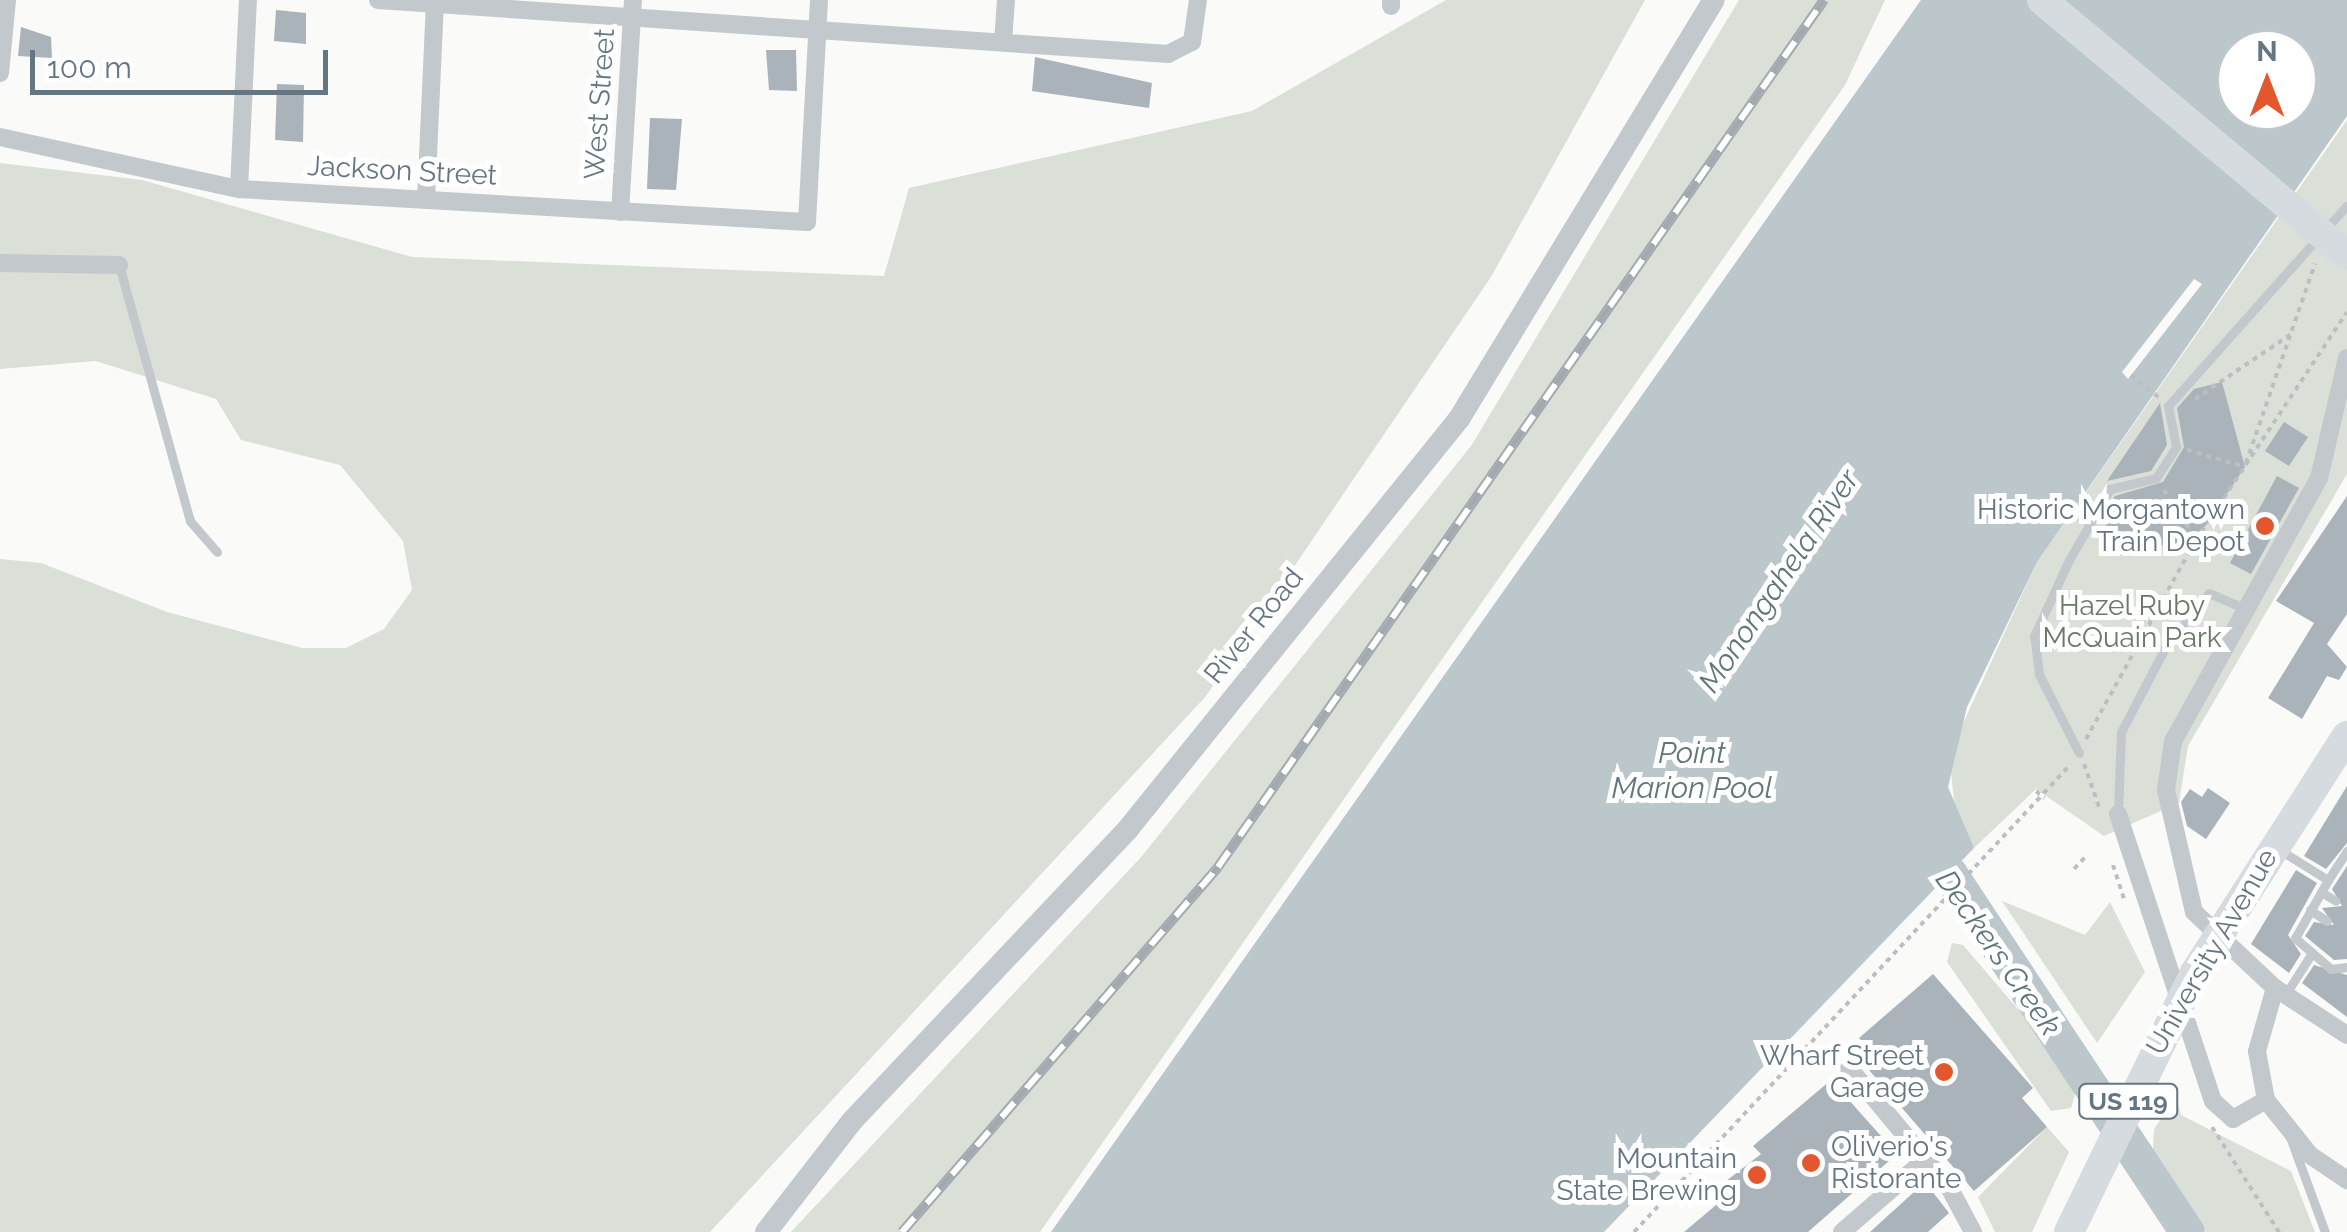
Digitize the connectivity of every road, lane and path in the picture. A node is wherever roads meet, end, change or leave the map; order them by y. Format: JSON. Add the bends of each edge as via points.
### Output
{"nodes":[{"id":1,"x":7,"y":0,"type":"edge"},
{"id":2,"x":248,"y":0,"type":"edge"},
{"id":3,"x":378,"y":0,"type":"edge"},
{"id":4,"x":819,"y":0,"type":"edge"},
{"id":5,"x":1006,"y":0,"type":"edge"},
{"id":6,"x":1198,"y":0,"type":"edge"},
{"id":7,"x":1714,"y":0,"type":"edge"},
{"id":8,"x":2042,"y":0,"type":"edge"},
{"id":9,"x":435,"y":2,"type":"edge"},
{"id":10,"x":633,"y":9,"type":"edge"},
{"id":11,"x":818,"y":30,"type":"junction"},
{"id":12,"x":1003,"y":42,"type":"junction"},
{"id":13,"x":0,"y":61,"type":"edge"},
{"id":14,"x":0,"y":136,"type":"edge"},
{"id":15,"x":240,"y":189,"type":"junction"},
{"id":16,"x":426,"y":200,"type":"junction"},
{"id":17,"x":2347,"y":205,"type":"edge"},
{"id":18,"x":620,"y":212,"type":"junction"},
{"id":19,"x":2328,"y":227,"type":"junction"},
{"id":20,"x":2347,"y":255,"type":"edge"},
{"id":21,"x":0,"y":262,"type":"edge"},
{"id":22,"x":119,"y":265,"type":"joint"},
{"id":23,"x":2347,"y":312,"type":"edge"},
{"id":24,"x":2290,"y":335,"type":"junction"},
{"id":25,"x":2347,"y":358,"type":"edge"},
{"id":26,"x":2131,"y":375,"type":"dead end"},
{"id":27,"x":2222,"y":382,"type":"dead end"},
{"id":28,"x":2172,"y":386,"type":"dead end"},
{"id":29,"x":2328,"y":445,"type":"junction"},
{"id":30,"x":2176,"y":446,"type":"junction"},
{"id":31,"x":2347,"y":457,"type":"edge"},
{"id":32,"x":2245,"y":467,"type":"junction"},
{"id":33,"x":2156,"y":478,"type":"junction"},
{"id":34,"x":2196,"y":540,"type":"junction"},
{"id":35,"x":217,"y":552,"type":"dead end"},
{"id":36,"x":2246,"y":608,"type":"junction"},
{"id":37,"x":2346,"y":742,"type":"edge"},
{"id":38,"x":2079,"y":753,"type":"junction"},
{"id":39,"x":2036,"y":791,"type":"dead end"},
{"id":40,"x":2044,"y":798,"type":"junction"},
{"id":41,"x":2110,"y":816,"type":"junction"},
{"id":42,"x":2274,"y":846,"type":"junction"},
{"id":43,"x":2347,"y":852,"type":"edge"},
{"id":44,"x":2087,"y":855,"type":"dead end"},
{"id":45,"x":2074,"y":868,"type":"dead end"},
{"id":46,"x":2335,"y":869,"type":"junction"},
{"id":47,"x":2347,"y":876,"type":"edge"},
{"id":48,"x":2328,"y":880,"type":"junction"},
{"id":49,"x":2321,"y":892,"type":"junction"},
{"id":50,"x":2336,"y":901,"type":"dead end"},
{"id":51,"x":2310,"y":910,"type":"junction"},
{"id":52,"x":2326,"y":921,"type":"dead end"},
{"id":53,"x":2217,"y":934,"type":"junction"},
{"id":54,"x":2310,"y":956,"type":"junction"},
{"id":55,"x":2347,"y":967,"type":"edge"},
{"id":56,"x":2280,"y":992,"type":"junction"},
{"id":57,"x":2347,"y":1035,"type":"edge"},
{"id":58,"x":1849,"y":1068,"type":"dead end"},
{"id":59,"x":2266,"y":1100,"type":"junction"},
{"id":60,"x":2287,"y":1130,"type":"junction"},
{"id":61,"x":1926,"y":1159,"type":"junction"},
{"id":62,"x":2347,"y":1180,"type":"edge"},
{"id":63,"x":766,"y":1232,"type":"edge"},
{"id":64,"x":1634,"y":1232,"type":"edge"},
{"id":65,"x":1842,"y":1232,"type":"edge"},
{"id":66,"x":1973,"y":1232,"type":"edge"},
{"id":67,"x":2069,"y":1232,"type":"edge"},
{"id":68,"x":2325,"y":1232,"type":"edge"}],
"edges":[{"from":1,"to":13,"type":"street"},
{"from":2,"to":15,"type":"street"},
{"from":3,"to":9,"type":"street"},
{"from":4,"to":11,"type":"street"},
{"from":5,"to":12,"type":"street"},
{"from":6,"to":12,"type":"street","via":[[1186,51]]},
{"from":7,"to":63,"type":"street","name":"River Road","via":[[1460,420],[1128,829],[853,1120]]},
{"from":8,"to":20,"type":"main road"},
{"from":9,"to":10,"type":"street"},
{"from":9,"to":16,"type":"street"},
{"from":10,"to":11,"type":"street"},
{"from":10,"to":18,"type":"street","name":"West Street"},
{"from":11,"to":12,"type":"street"},
{"from":11,"to":18,"type":"street","name":"Jackson Street","via":[[807,222]]},
{"from":14,"to":15,"type":"street","name":"Jackson Street"},
{"from":15,"to":16,"type":"street","name":"Jackson Street"},
{"from":16,"to":18,"type":"street","name":"Jackson Street"},
{"from":17,"to":19,"type":"lane"},
{"from":19,"to":24,"type":"path"},
{"from":19,"to":30,"type":"lane","via":[[2168,406]]},
{"from":21,"to":22,"type":"street"},
{"from":22,"to":35,"type":"lane","via":[[190,521]]},
{"from":23,"to":32,"type":"path"},
{"from":24,"to":27,"type":"path"},
{"from":24,"to":32,"type":"path"},
{"from":25,"to":29,"type":"street"},
{"from":26,"to":28,"type":"path","via":[[2160,398]]},
{"from":29,"to":31,"type":"street"},
{"from":29,"to":36,"type":"street","via":[[2319,478]]},
{"from":30,"to":32,"type":"path"},
{"from":30,"to":33,"type":"lane"},
{"from":32,"to":34,"type":"path"},
{"from":33,"to":34,"type":"path"},
{"from":33,"to":38,"type":"lane","via":[[2110,489],[2034,636],[2039,674]]},
{"from":34,"to":38,"type":"path"},
{"from":36,"to":41,"type":"lane","via":[[2208,593],[2165,648],[2121,732]]},
{"from":36,"to":53,"type":"street","via":[[2166,764],[2170,826],[2194,912]]},
{"from":37,"to":42,"type":"main road","name":"University Avenue","number":"US 119"},
{"from":38,"to":40,"type":"path"},
{"from":38,"to":41,"type":"path"},
{"from":39,"to":40,"type":"path"},
{"from":40,"to":64,"type":"path"},
{"from":41,"to":59,"type":"street","via":[[2213,1101],[2232,1119]]},
{"from":42,"to":48,"type":"lane"},
{"from":42,"to":53,"type":"main road","name":"University Avenue","number":"US 119"},
{"from":43,"to":46,"type":"lane"},
{"from":44,"to":45,"type":"path"},
{"from":46,"to":47,"type":"lane"},
{"from":46,"to":48,"type":"lane"},
{"from":48,"to":49,"type":"lane"},
{"from":49,"to":50,"type":"lane"},
{"from":49,"to":51,"type":"lane"},
{"from":51,"to":52,"type":"lane"},
{"from":51,"to":54,"type":"lane","via":[[2295,938]]},
{"from":53,"to":56,"type":"street"},
{"from":53,"to":67,"type":"main road","name":"University Avenue","number":"US 119"},
{"from":54,"to":55,"type":"lane"},
{"from":54,"to":56,"type":"lane"},
{"from":56,"to":57,"type":"street"},
{"from":56,"to":59,"type":"street","via":[[2257,1051]]},
{"from":58,"to":61,"type":"street"},
{"from":59,"to":60,"type":"street"},
{"from":60,"to":62,"type":"street"},
{"from":60,"to":68,"type":"lane"},
{"from":61,"to":65,"type":"street"},
{"from":61,"to":66,"type":"street"}]}
